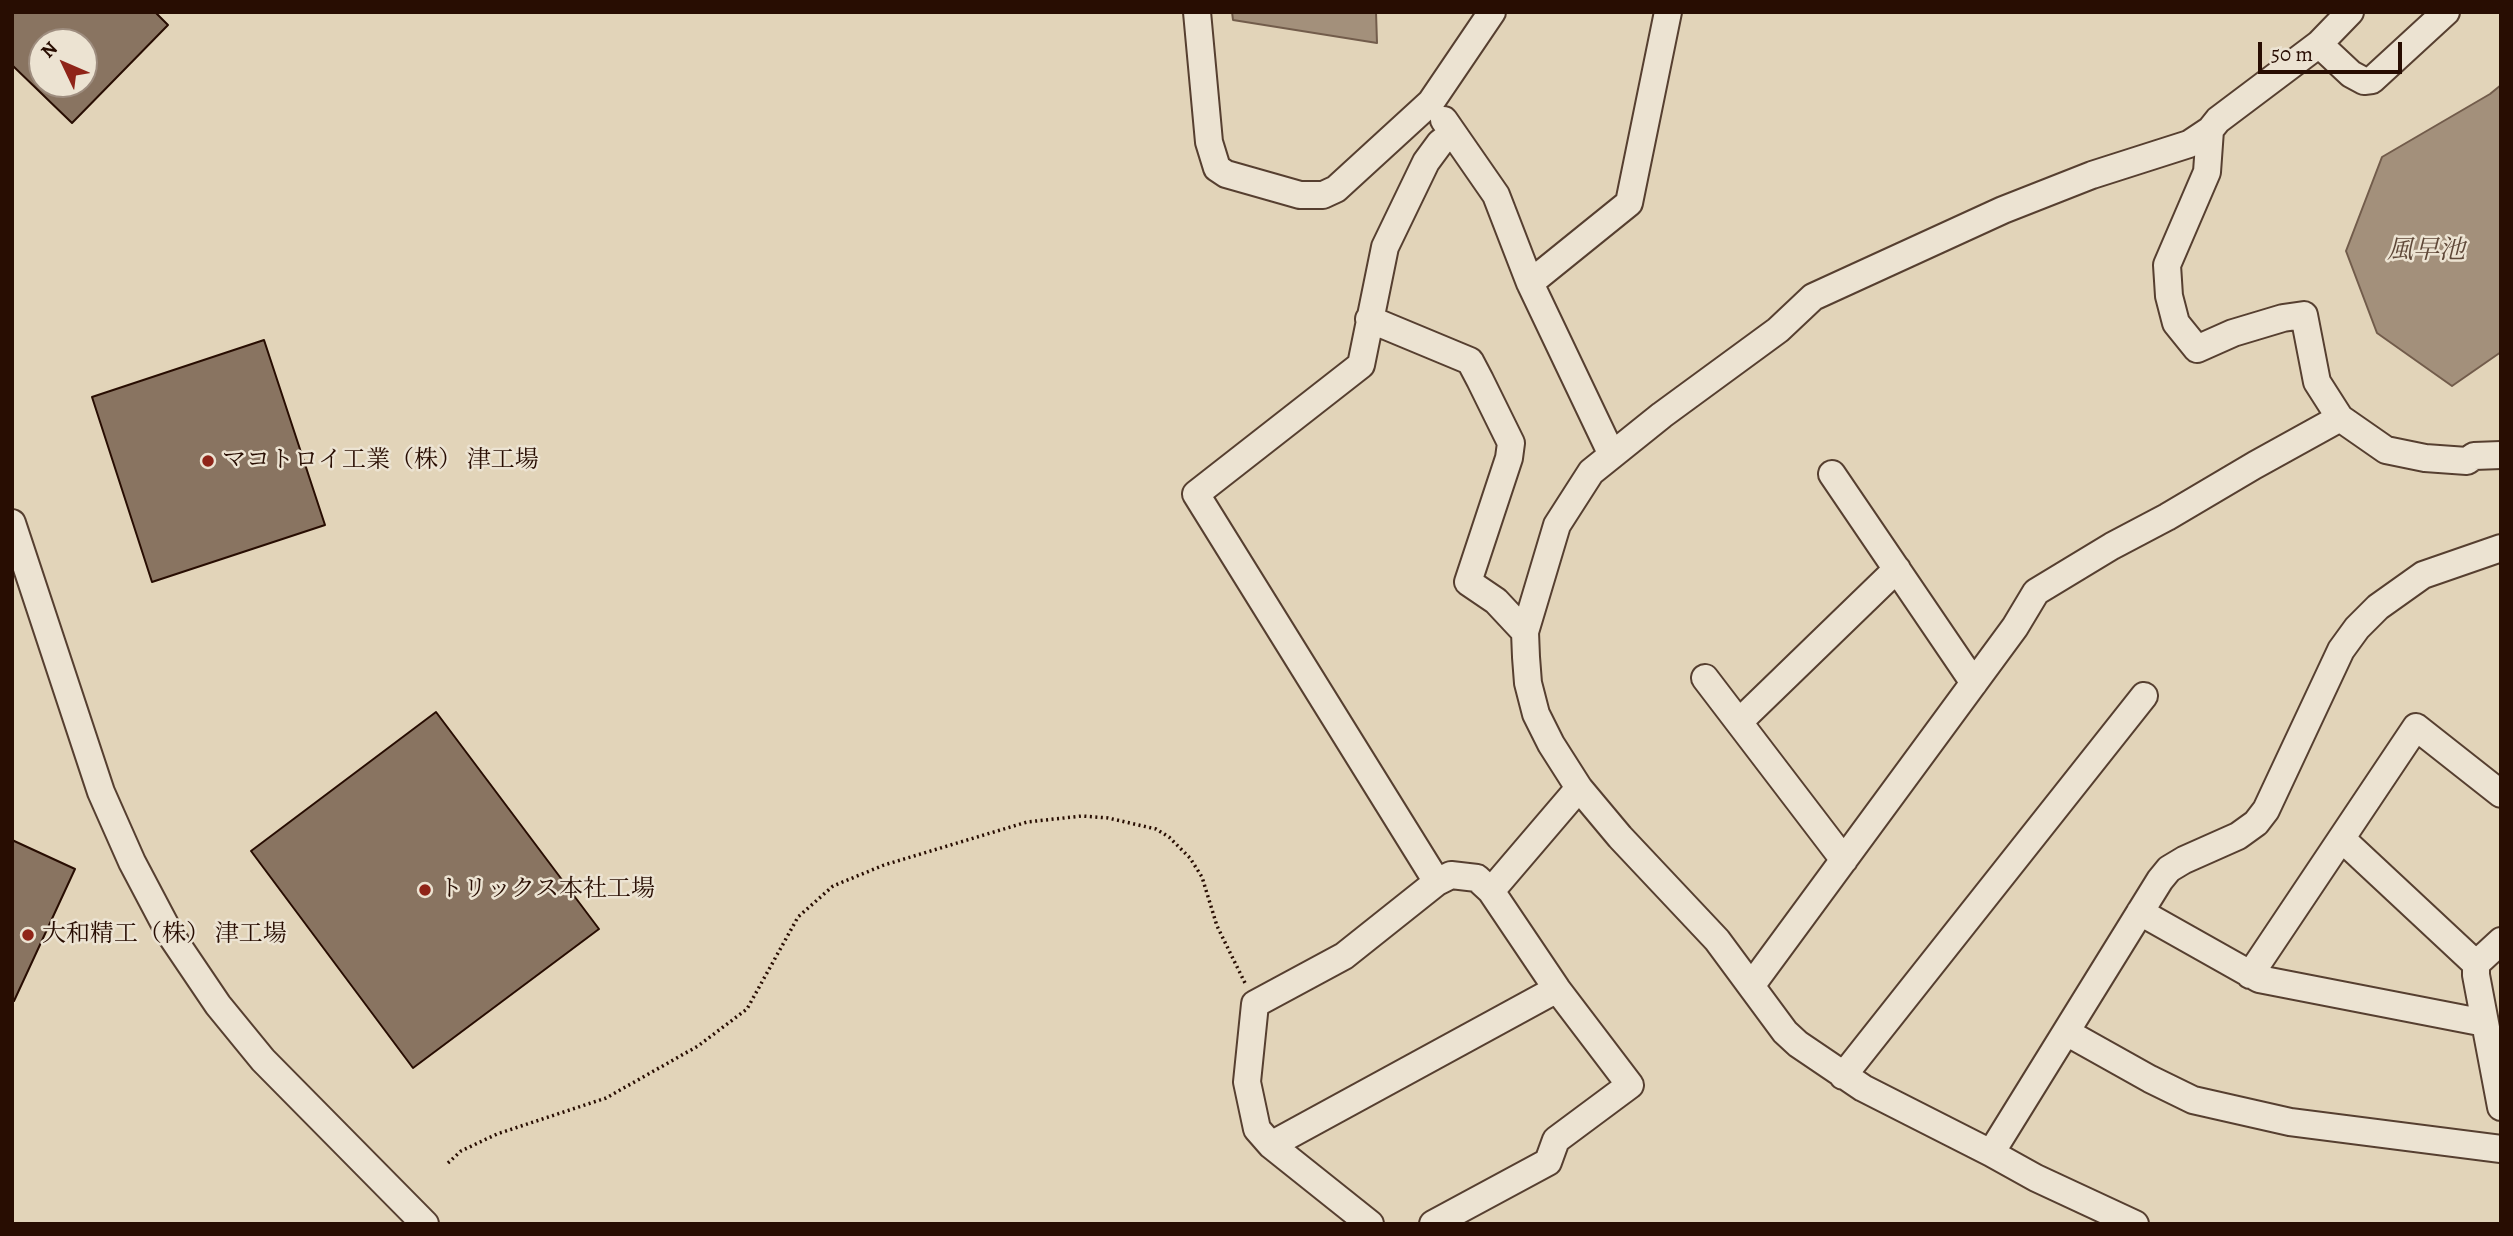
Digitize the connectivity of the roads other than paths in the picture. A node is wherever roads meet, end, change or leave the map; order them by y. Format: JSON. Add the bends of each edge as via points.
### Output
{"nodes":[{"id":1,"x":1197,"y":12,"type":"edge"},
{"id":2,"x":1492,"y":12,"type":"edge"},
{"id":3,"x":1668,"y":12,"type":"edge"},
{"id":4,"x":2350,"y":12,"type":"edge"},
{"id":5,"x":2446,"y":12,"type":"edge"},
{"id":6,"x":2319,"y":44,"type":"junction"},
{"id":7,"x":1431,"y":102,"type":"junction"},
{"id":8,"x":2210,"y":130,"type":"junction"},
{"id":9,"x":1453,"y":133,"type":"junction"},
{"id":10,"x":1530,"y":283,"type":"junction"},
{"id":11,"x":1369,"y":319,"type":"junction"},
{"id":12,"x":2340,"y":418,"type":"junction"},
{"id":13,"x":1612,"y":455,"type":"junction"},
{"id":14,"x":2501,"y":455,"type":"edge"},
{"id":15,"x":1832,"y":474,"type":"dead end"},
{"id":16,"x":12,"y":523,"type":"edge"},
{"id":17,"x":2501,"y":548,"type":"edge"},
{"id":18,"x":1897,"y":569,"type":"junction"},
{"id":19,"x":1525,"y":632,"type":"junction"},
{"id":20,"x":1705,"y":678,"type":"dead end"},
{"id":21,"x":1974,"y":683,"type":"junction"},
{"id":22,"x":2144,"y":696,"type":"dead end"},
{"id":23,"x":1739,"y":722,"type":"junction"},
{"id":24,"x":1579,"y":788,"type":"junction"},
{"id":25,"x":2501,"y":794,"type":"edge"},
{"id":26,"x":2342,"y":839,"type":"junction"},
{"id":27,"x":1844,"y":860,"type":"junction"},
{"id":28,"x":1437,"y":881,"type":"junction"},
{"id":29,"x":1491,"y":891,"type":"junction"},
{"id":30,"x":2140,"y":912,"type":"junction"},
{"id":31,"x":2501,"y":941,"type":"edge"},
{"id":32,"x":2476,"y":964,"type":"junction"},
{"id":33,"x":2250,"y":975,"type":"junction"},
{"id":34,"x":1751,"y":986,"type":"junction"},
{"id":35,"x":1557,"y":989,"type":"junction"},
{"id":36,"x":2485,"y":1023,"type":"junction"},
{"id":37,"x":2066,"y":1032,"type":"junction"},
{"id":38,"x":1843,"y":1076,"type":"junction"},
{"id":39,"x":2501,"y":1107,"type":"edge"},
{"id":40,"x":1271,"y":1145,"type":"junction"},
{"id":41,"x":2501,"y":1149,"type":"edge"},
{"id":42,"x":1991,"y":1153,"type":"junction"},
{"id":43,"x":425,"y":1224,"type":"edge"},
{"id":44,"x":1370,"y":1224,"type":"edge"},
{"id":45,"x":1433,"y":1224,"type":"edge"},
{"id":46,"x":2135,"y":1224,"type":"edge"}],
"edges":[{"from":1,"to":7,"type":"street","via":[[1209,142],[1217,168],[1226,174],[1300,195],[1323,195]]},
{"from":2,"to":7,"type":"street"},
{"from":3,"to":10,"type":"street","via":[[1629,203]]},
{"from":4,"to":6,"type":"street"},
{"from":5,"to":6,"type":"street","via":[[2372,80],[2351,74]]},
{"from":6,"to":8,"type":"street"},
{"from":7,"to":9,"type":"street"},
{"from":8,"to":12,"type":"street","via":[[2207,172],[2167,265],[2176,323],[2197,349],[2234,333],[2304,315],[2317,383]]},
{"from":8,"to":13,"type":"street","via":[[2189,144],[2003,210],[1813,297],[1778,330]]},
{"from":9,"to":10,"type":"street","via":[[1496,195]]},
{"from":9,"to":11,"type":"street","via":[[1426,162],[1385,247]]},
{"from":10,"to":13,"type":"street"},
{"from":11,"to":19,"type":"street","via":[[1470,361],[1480,380],[1511,443],[1468,582],[1496,601]]},
{"from":11,"to":28,"type":"street","via":[[1361,365],[1196,494]]},
{"from":12,"to":14,"type":"street","via":[[2386,450],[2467,460]]},
{"from":12,"to":21,"type":"street","via":[[2036,592]]},
{"from":13,"to":19,"type":"street","via":[[1591,472],[1557,525]]},
{"from":15,"to":18,"type":"street"},
{"from":16,"to":43,"type":"street","via":[[101,792],[170,934],[218,1005],[263,1060]]},
{"from":17,"to":30,"type":"street","via":[[2423,575],[2357,628],[2341,650],[2266,810],[2238,836],[2169,869]]},
{"from":18,"to":21,"type":"street"},
{"from":18,"to":23,"type":"street"},
{"from":19,"to":24,"type":"street","via":[[1528,683],[1536,714]]},
{"from":20,"to":23,"type":"street"},
{"from":21,"to":27,"type":"street"},
{"from":22,"to":38,"type":"street"},
{"from":23,"to":27,"type":"street"},
{"from":24,"to":29,"type":"street"},
{"from":24,"to":34,"type":"street","via":[[1717,940]]},
{"from":25,"to":26,"type":"street","via":[[2416,727]]},
{"from":26,"to":32,"type":"street"},
{"from":26,"to":33,"type":"street"},
{"from":27,"to":34,"type":"street"},
{"from":28,"to":29,"type":"street","via":[[1451,875],[1478,877]]},
{"from":28,"to":40,"type":"street","via":[[1345,956],[1255,1004],[1247,1082],[1256,1129]]},
{"from":29,"to":35,"type":"street"},
{"from":30,"to":33,"type":"street"},
{"from":30,"to":37,"type":"street"},
{"from":31,"to":32,"type":"street"},
{"from":32,"to":36,"type":"street"},
{"from":33,"to":36,"type":"street"},
{"from":34,"to":38,"type":"street","via":[[1785,1032]]},
{"from":35,"to":40,"type":"street"},
{"from":35,"to":45,"type":"street","via":[[1630,1085],[1556,1140],[1548,1162]]},
{"from":36,"to":39,"type":"street"},
{"from":37,"to":41,"type":"street","via":[[2193,1100],[2290,1122]]},
{"from":37,"to":42,"type":"street"},
{"from":38,"to":42,"type":"street"},
{"from":40,"to":44,"type":"street"},
{"from":42,"to":46,"type":"street"}]}
